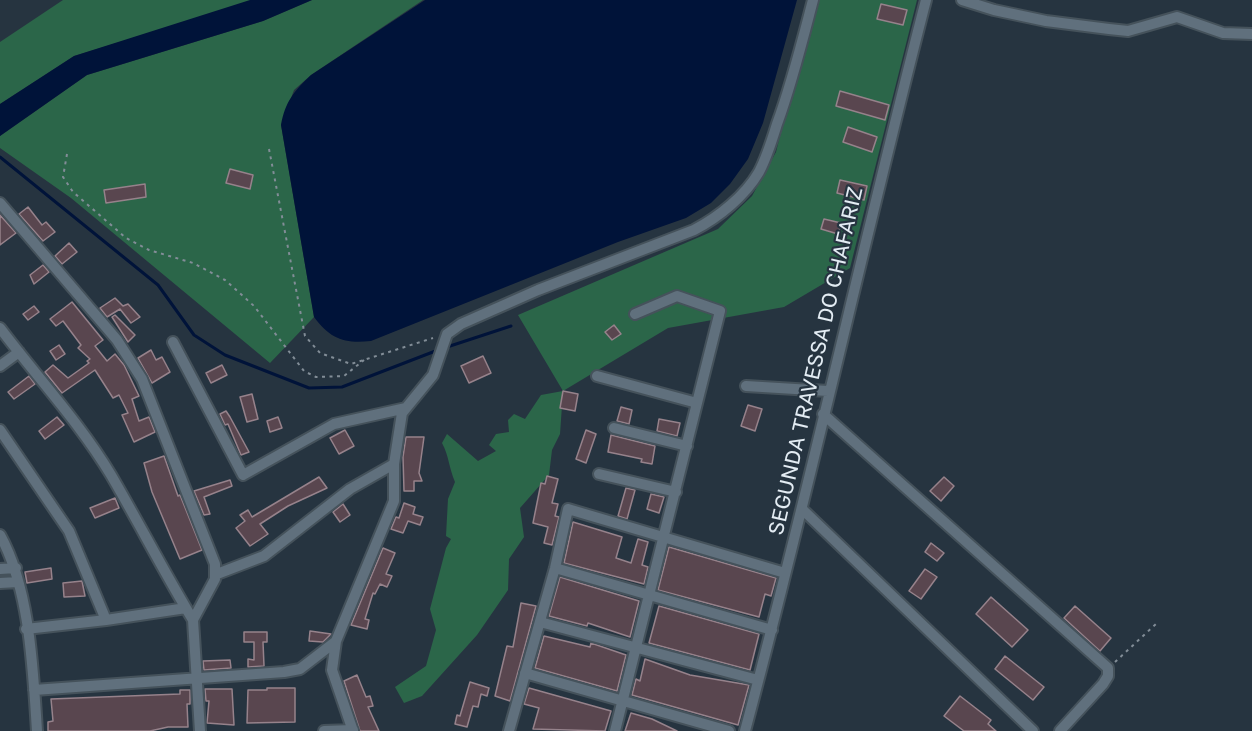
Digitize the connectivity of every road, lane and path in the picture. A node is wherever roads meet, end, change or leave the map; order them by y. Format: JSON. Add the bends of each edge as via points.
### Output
{"nodes":[{"id":1,"x":813,"y":0,"type":"edge"},
{"id":2,"x":926,"y":0,"type":"edge"},
{"id":3,"x":962,"y":0,"type":"edge"},
{"id":4,"x":1252,"y":34,"type":"edge"},
{"id":5,"x":269,"y":149,"type":"dead end"},
{"id":6,"x":66,"y":154,"type":"dead end"},
{"id":7,"x":0,"y":203,"type":"edge"},
{"id":8,"x":635,"y":314,"type":"dead end"},
{"id":9,"x":0,"y":328,"type":"edge"},
{"id":10,"x":446,"y":337,"type":"junction"},
{"id":11,"x":173,"y":342,"type":"dead end"},
{"id":12,"x":19,"y":352,"type":"junction"},
{"id":13,"x":364,"y":360,"type":"junction"},
{"id":14,"x":0,"y":366,"type":"edge"},
{"id":15,"x":597,"y":376,"type":"dead end"},
{"id":16,"x":746,"y":386,"type":"dead end"},
{"id":17,"x":828,"y":390,"type":"junction"},
{"id":18,"x":697,"y":403,"type":"junction"},
{"id":19,"x":406,"y":408,"type":"junction"},
{"id":20,"x":823,"y":414,"type":"junction"},
{"id":21,"x":614,"y":428,"type":"dead end"},
{"id":22,"x":0,"y":430,"type":"edge"},
{"id":23,"x":687,"y":447,"type":"junction"},
{"id":24,"x":394,"y":464,"type":"junction"},
{"id":25,"x":599,"y":474,"type":"dead end"},
{"id":26,"x":676,"y":492,"type":"junction"},
{"id":27,"x":802,"y":509,"type":"junction"},
{"id":28,"x":0,"y":535,"type":"edge"},
{"id":29,"x":663,"y":537,"type":"junction"},
{"id":30,"x":16,"y":568,"type":"junction"},
{"id":31,"x":555,"y":568,"type":"junction"},
{"id":32,"x":0,"y":569,"type":"edge"},
{"id":33,"x":217,"y":573,"type":"junction"},
{"id":34,"x":785,"y":573,"type":"junction"},
{"id":35,"x":18,"y":582,"type":"junction"},
{"id":36,"x":0,"y":583,"type":"edge"},
{"id":37,"x":648,"y":596,"type":"junction"},
{"id":38,"x":186,"y":609,"type":"junction"},
{"id":39,"x":106,"y":620,"type":"junction"},
{"id":40,"x":193,"y":620,"type":"junction"},
{"id":41,"x":540,"y":622,"type":"junction"},
{"id":42,"x":1157,"y":623,"type":"dead end"},
{"id":43,"x":26,"y":629,"type":"junction"},
{"id":44,"x":772,"y":630,"type":"junction"},
{"id":45,"x":336,"y":641,"type":"junction"},
{"id":46,"x":635,"y":647,"type":"junction"},
{"id":47,"x":1108,"y":668,"type":"junction"},
{"id":48,"x":525,"y":673,"type":"junction"},
{"id":49,"x":196,"y":678,"type":"junction"},
{"id":50,"x":758,"y":680,"type":"junction"},
{"id":51,"x":34,"y":690,"type":"junction"},
{"id":52,"x":622,"y":701,"type":"junction"},
{"id":53,"x":37,"y":731,"type":"edge"},
{"id":54,"x":200,"y":731,"type":"edge"},
{"id":55,"x":324,"y":731,"type":"edge"},
{"id":56,"x":353,"y":731,"type":"edge"},
{"id":57,"x":509,"y":731,"type":"edge"},
{"id":58,"x":615,"y":731,"type":"edge"},
{"id":59,"x":729,"y":731,"type":"edge"},
{"id":60,"x":745,"y":731,"type":"edge"},
{"id":61,"x":1034,"y":731,"type":"edge"},
{"id":62,"x":1060,"y":731,"type":"edge"}],
"edges":[{"from":1,"to":10,"type":"street","via":[[767,154],[759,172],[733,202],[694,230],[538,290],[461,324]]},
{"from":2,"to":17,"type":"street","name":"SEGUNDA TRAVESSA DO CHAFARIZ"},
{"from":3,"to":4,"type":"street","via":[[1046,21],[1109,29],[1128,31],[1177,17],[1223,33]]},
{"from":5,"to":13,"type":"path","via":[[305,336],[320,353],[351,364]]},
{"from":6,"to":13,"type":"path","via":[[63,177],[73,192],[126,238],[149,250],[193,262],[225,280],[254,306],[304,371],[316,377],[344,376]]},
{"from":7,"to":33,"type":"street","via":[[117,340],[142,380]]},
{"from":8,"to":18,"type":"street","via":[[678,296],[720,311]]},
{"from":9,"to":12,"type":"street"},
{"from":10,"to":13,"type":"path"},
{"from":10,"to":19,"type":"street","via":[[433,375]]},
{"from":11,"to":19,"type":"street","via":[[243,475],[333,424]]},
{"from":12,"to":14,"type":"street"},
{"from":12,"to":38,"type":"street","via":[[111,475]]},
{"from":15,"to":18,"type":"street"},
{"from":16,"to":17,"type":"street"},
{"from":17,"to":20,"type":"street","name":"SEGUNDA TRAVESSA DO CHAFARIZ"},
{"from":18,"to":23,"type":"street"},
{"from":19,"to":24,"type":"street","via":[[399,426]]},
{"from":20,"to":27,"type":"street","name":"SEGUNDA TRAVESSA DO CHAFARIZ"},
{"from":20,"to":47,"type":"street"},
{"from":21,"to":23,"type":"street"},
{"from":22,"to":39,"type":"street","via":[[69,531]]},
{"from":23,"to":26,"type":"street"},
{"from":24,"to":33,"type":"street","via":[[350,489],[264,556]]},
{"from":24,"to":45,"type":"street","via":[[394,501]]},
{"from":25,"to":26,"type":"street"},
{"from":26,"to":29,"type":"street"},
{"from":27,"to":34,"type":"street","name":"SEGUNDA TRAVESSA DO CHAFARIZ"},
{"from":27,"to":61,"type":"street"},
{"from":28,"to":30,"type":"street"},
{"from":29,"to":31,"type":"street","via":[[568,509]]},
{"from":29,"to":34,"type":"street"},
{"from":29,"to":37,"type":"street"},
{"from":30,"to":32,"type":"street"},
{"from":30,"to":35,"type":"street"},
{"from":31,"to":37,"type":"street"},
{"from":31,"to":41,"type":"street"},
{"from":33,"to":40,"type":"street"},
{"from":34,"to":44,"type":"street","name":"SEGUNDA TRAVESSA DO CHAFARIZ"},
{"from":35,"to":36,"type":"street"},
{"from":35,"to":43,"type":"street"},
{"from":37,"to":44,"type":"street"},
{"from":37,"to":46,"type":"street"},
{"from":38,"to":39,"type":"street"},
{"from":38,"to":40,"type":"street"},
{"from":39,"to":43,"type":"street"},
{"from":40,"to":49,"type":"street"},
{"from":41,"to":46,"type":"street"},
{"from":41,"to":48,"type":"street"},
{"from":42,"to":47,"type":"path"},
{"from":43,"to":51,"type":"street"},
{"from":44,"to":50,"type":"street","name":"SEGUNDA TRAVESSA DO CHAFARIZ"},
{"from":45,"to":49,"type":"street","via":[[300,669]]},
{"from":45,"to":56,"type":"street","via":[[332,670]]},
{"from":46,"to":50,"type":"street"},
{"from":46,"to":52,"type":"street"},
{"from":47,"to":62,"type":"street","via":[[1103,684]]},
{"from":48,"to":52,"type":"street"},
{"from":48,"to":57,"type":"street"},
{"from":49,"to":51,"type":"street"},
{"from":49,"to":54,"type":"street"},
{"from":50,"to":60,"type":"street","name":"SEGUNDA TRAVESSA DO CHAFARIZ"},
{"from":51,"to":53,"type":"street"},
{"from":52,"to":58,"type":"street"},
{"from":52,"to":59,"type":"street"},
{"from":55,"to":56,"type":"street"}]}
